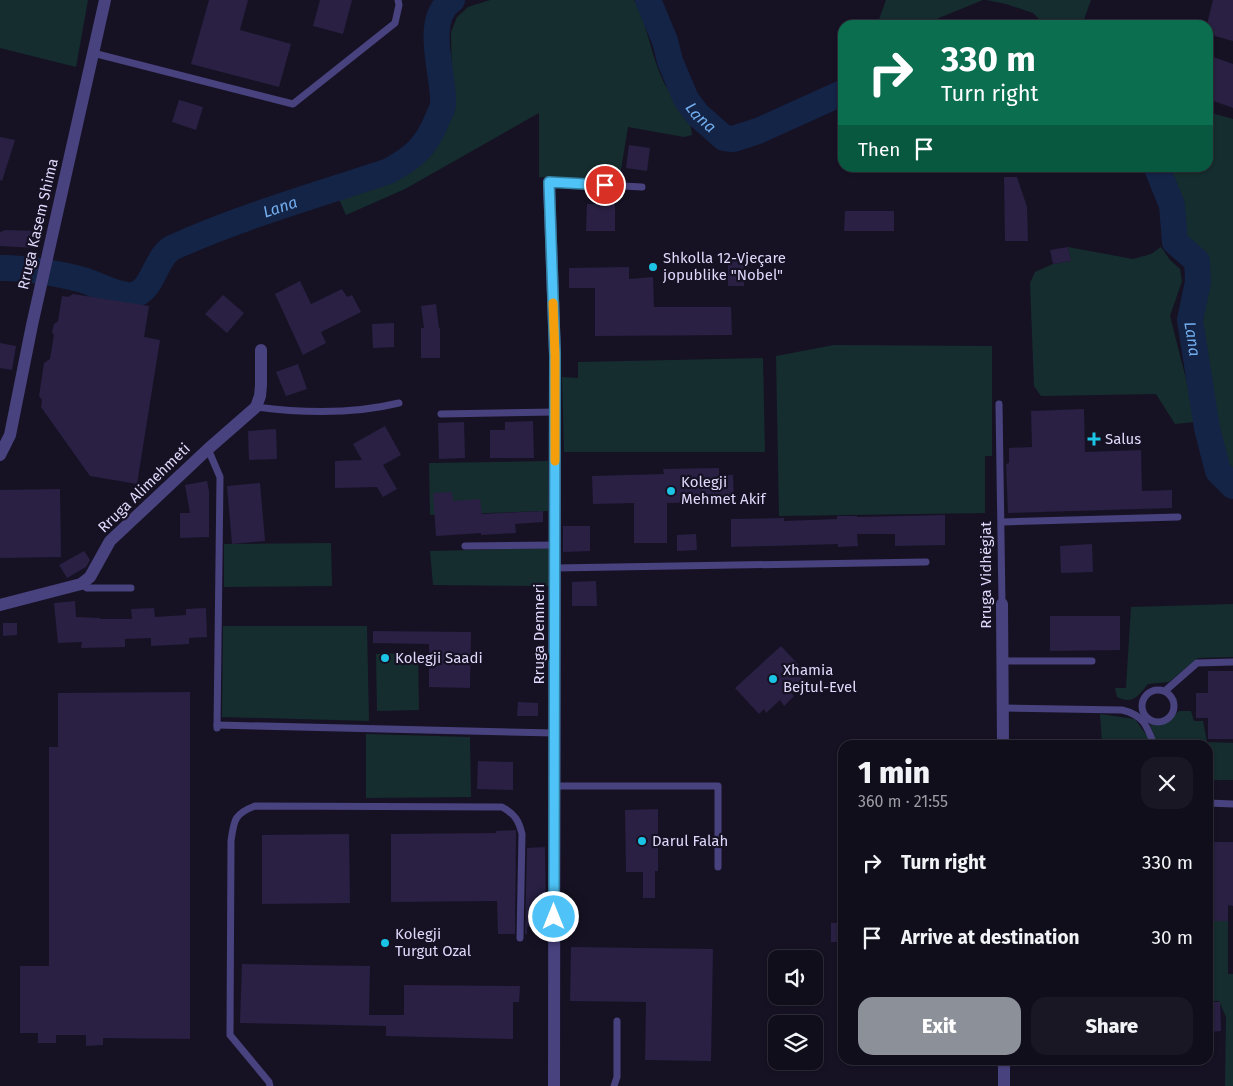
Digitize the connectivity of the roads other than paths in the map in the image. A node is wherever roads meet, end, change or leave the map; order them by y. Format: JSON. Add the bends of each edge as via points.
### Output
{"nodes":[{"id":1,"x":105,"y":0,"type":"edge"},
{"id":2,"x":398,"y":0,"type":"edge"},
{"id":3,"x":93,"y":53,"type":"junction"},
{"id":4,"x":549,"y":182,"type":"joint"},
{"id":5,"x":642,"y":188,"type":"dead end"},
{"id":6,"x":261,"y":350,"type":"dead end"},
{"id":7,"x":400,"y":403,"type":"dead end"},
{"id":8,"x":999,"y":404,"type":"dead end"},
{"id":9,"x":256,"y":407,"type":"junction"},
{"id":10,"x":555,"y":412,"type":"junction"},
{"id":11,"x":441,"y":414,"type":"dead end"},
{"id":12,"x":208,"y":449,"type":"junction"},
{"id":13,"x":0,"y":455,"type":"edge"},
{"id":14,"x":1178,"y":517,"type":"dead end"},
{"id":15,"x":1002,"y":522,"type":"junction"},
{"id":16,"x":555,"y":545,"type":"junction"},
{"id":17,"x":465,"y":546,"type":"dead end"},
{"id":18,"x":926,"y":562,"type":"dead end"},
{"id":19,"x":555,"y":568,"type":"junction"},
{"id":20,"x":81,"y":584,"type":"junction"},
{"id":21,"x":131,"y":588,"type":"dead end"},
{"id":22,"x":1002,"y":604,"type":"joint"},
{"id":23,"x":0,"y":605,"type":"edge"},
{"id":24,"x":1002,"y":661,"type":"junction"},
{"id":25,"x":1092,"y":661,"type":"dead end"},
{"id":26,"x":1233,"y":662,"type":"edge"},
{"id":27,"x":1165,"y":691,"type":"junction"},
{"id":28,"x":1003,"y":708,"type":"junction"},
{"id":29,"x":1147,"y":721,"type":"junction"},
{"id":30,"x":555,"y":733,"type":"junction"},
{"id":31,"x":1003,"y":740,"type":"edge"},
{"id":32,"x":1153,"y":740,"type":"edge"},
{"id":33,"x":554,"y":786,"type":"junction"},
{"id":34,"x":1213,"y":803,"type":"edge"},
{"id":35,"x":1233,"y":804,"type":"edge"},
{"id":36,"x":718,"y":867,"type":"dead end"},
{"id":37,"x":520,"y":938,"type":"dead end"},
{"id":38,"x":617,"y":1021,"type":"dead end"},
{"id":39,"x":1004,"y":1065,"type":"edge"},
{"id":40,"x":270,"y":1086,"type":"edge"},
{"id":41,"x":554,"y":1086,"type":"edge"},
{"id":42,"x":614,"y":1086,"type":"edge"},
{"id":43,"x":1004,"y":1086,"type":"edge"}],
"edges":[{"from":1,"to":3,"type":"street","name":"Rruga Kasem Shima"},
{"from":2,"to":3,"type":"lane","via":[[395,23],[293,104]]},
{"from":3,"to":13,"type":"street","name":"Rruga Kasem Shima","via":[[10,434]]},
{"from":4,"to":5,"type":"lane"},
{"from":4,"to":10,"type":"street","name":"Rruga Demneri"},
{"from":6,"to":9,"type":"street","via":[[261,385]]},
{"from":7,"to":9,"type":"lane","via":[[366,410]]},
{"from":8,"to":15,"type":"lane","name":"Rruga Vidhëgjat"},
{"from":9,"to":12,"type":"street","name":"Rruga Alimehmeti"},
{"from":10,"to":11,"type":"lane"},
{"from":10,"to":16,"type":"street","name":"Rruga Demneri"},
{"from":12,"to":20,"type":"street","name":"Rruga Alimehmeti","via":[[110,540],[90,577]]},
{"from":12,"to":30,"type":"lane","via":[[220,477],[217,727]]},
{"from":14,"to":15,"type":"lane"},
{"from":15,"to":22,"type":"lane","name":"Rruga Vidhëgjat"},
{"from":16,"to":17,"type":"lane"},
{"from":16,"to":19,"type":"street","name":"Rruga Demneri"},
{"from":18,"to":19,"type":"lane"},
{"from":19,"to":30,"type":"street","name":"Rruga Demneri"},
{"from":20,"to":21,"type":"lane","via":[[87,588]]},
{"from":20,"to":23,"type":"street"},
{"from":22,"to":24,"type":"street","name":"Rruga Vidhëgjat"},
{"from":24,"to":25,"type":"lane"},
{"from":24,"to":28,"type":"street","name":"Rruga Vidhëgjat"},
{"from":26,"to":27,"type":"lane","via":[[1197,663]]},
{"from":27,"to":29,"type":"lane","via":[[1155,690],[1146,696],[1143,710]]},
{"from":27,"to":29,"type":"lane","via":[[1172,699],[1172,714],[1158,722]]},
{"from":28,"to":29,"type":"lane","via":[[1122,710]]},
{"from":28,"to":31,"type":"street","name":"Rruga Vidhëgjat"},
{"from":29,"to":32,"type":"lane"},
{"from":30,"to":33,"type":"street","name":"Rruga Demneri"},
{"from":33,"to":36,"type":"lane","via":[[718,786]]},
{"from":33,"to":41,"type":"street","name":"Rruga Demneri"},
{"from":34,"to":35,"type":"lane"},
{"from":37,"to":40,"type":"lane","via":[[522,834],[512,812],[502,807],[255,806],[242,811],[233,823],[231,841],[230,1035]]},
{"from":38,"to":42,"type":"lane","via":[[618,1077]]},
{"from":39,"to":43,"type":"street"}]}
